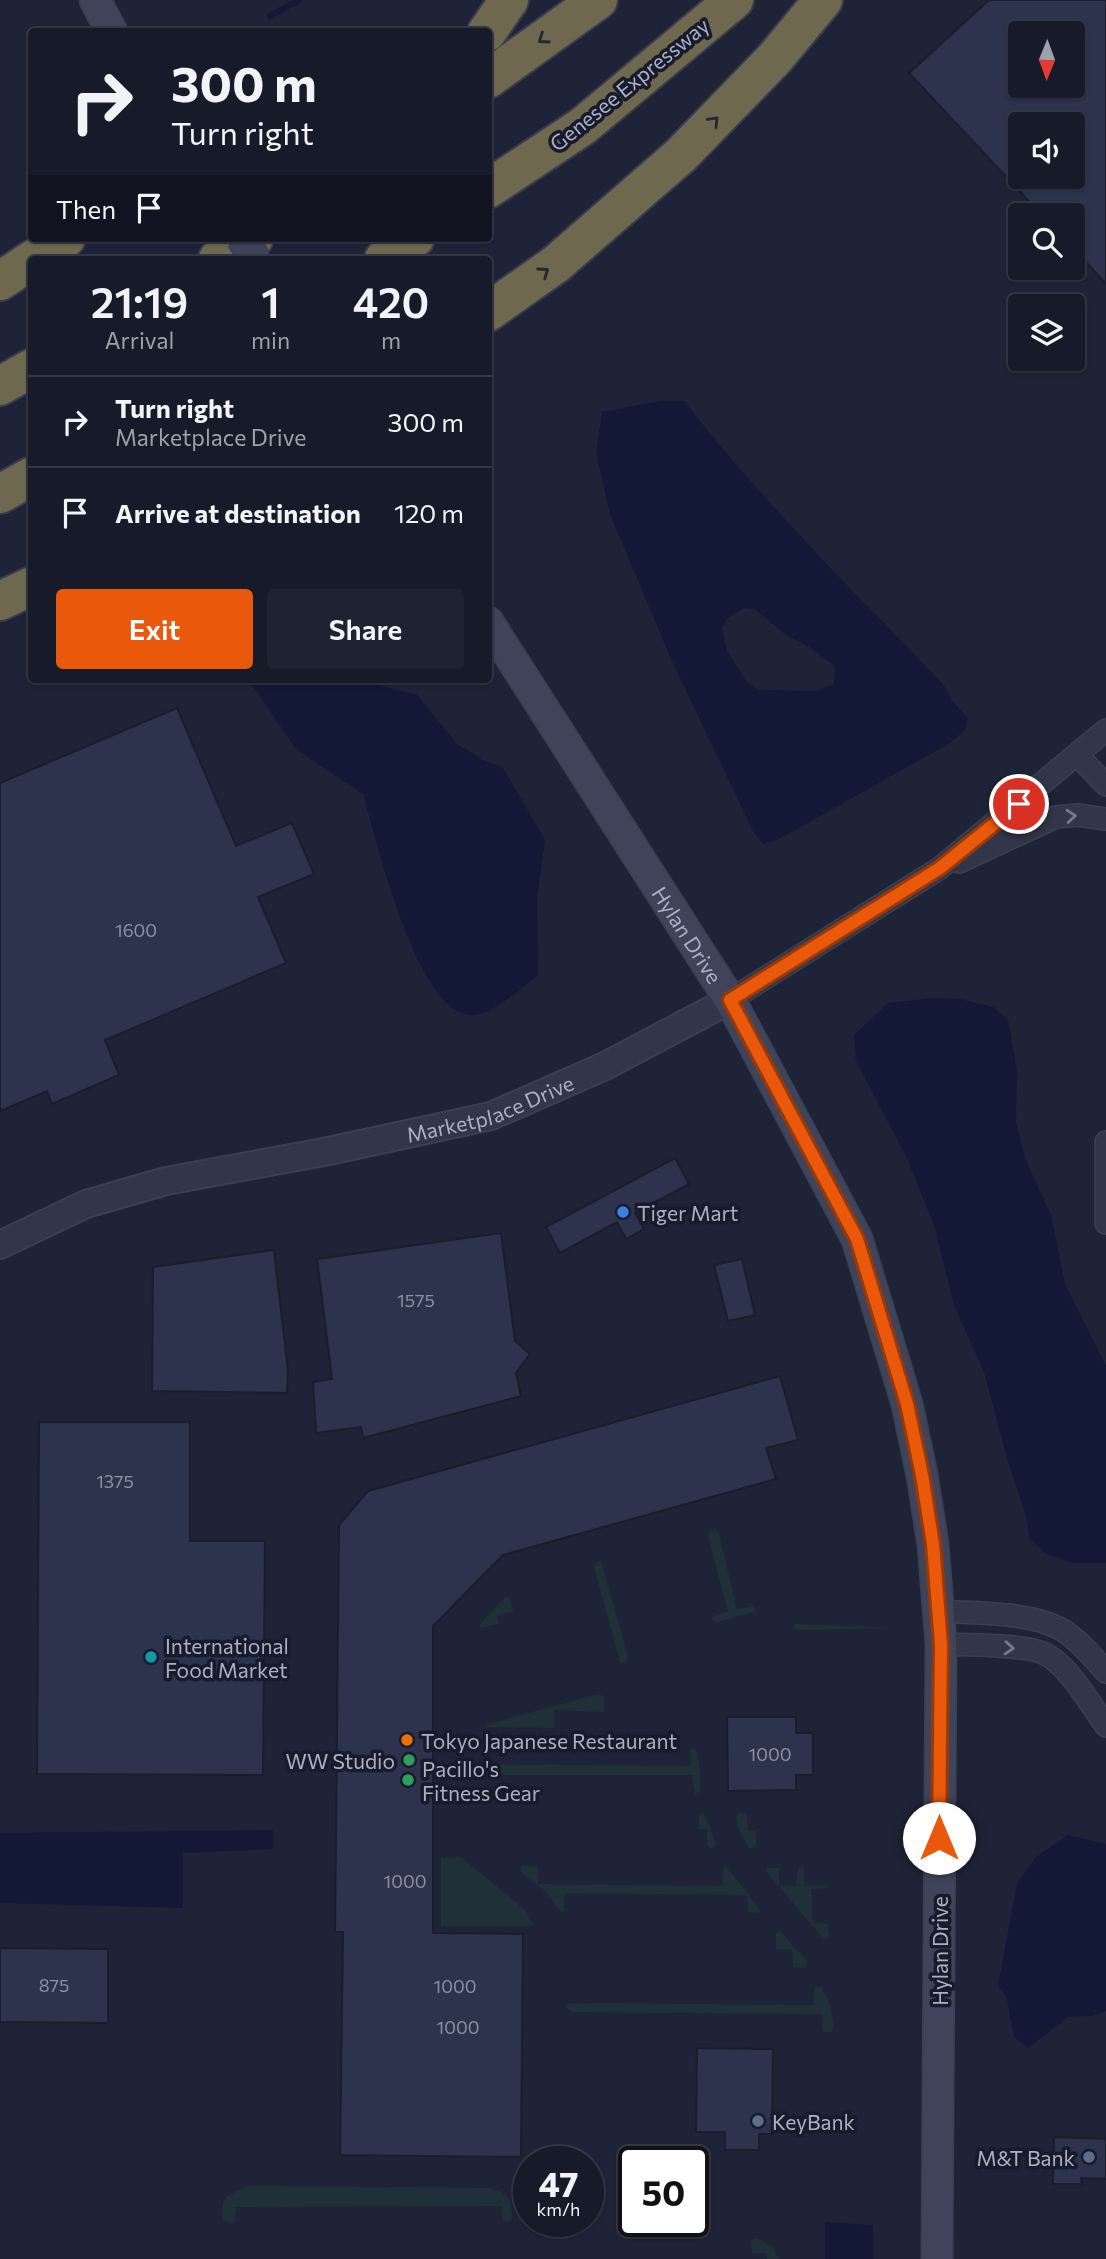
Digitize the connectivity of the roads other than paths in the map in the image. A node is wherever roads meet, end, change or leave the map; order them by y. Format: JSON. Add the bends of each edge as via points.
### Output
{"nodes":[{"id":1,"x":95,"y":0,"type":"edge"},
{"id":2,"x":509,"y":0,"type":"edge"},
{"id":3,"x":598,"y":0,"type":"edge"},
{"id":4,"x":734,"y":0,"type":"edge"},
{"id":5,"x":823,"y":0,"type":"edge"},
{"id":6,"x":110,"y":28,"type":"edge"},
{"id":7,"x":490,"y":28,"type":"edge"},
{"id":8,"x":492,"y":76,"type":"edge"},
{"id":9,"x":492,"y":186,"type":"edge"},
{"id":10,"x":60,"y":242,"type":"edge"},
{"id":11,"x":247,"y":242,"type":"edge"},
{"id":12,"x":409,"y":242,"type":"edge"},
{"id":13,"x":39,"y":256,"type":"edge"},
{"id":14,"x":223,"y":256,"type":"edge"},
{"id":15,"x":388,"y":256,"type":"edge"},
{"id":16,"x":28,"y":263,"type":"edge"},
{"id":17,"x":0,"y":281,"type":"edge"},
{"id":18,"x":492,"y":309,"type":"edge"},
{"id":19,"x":28,"y":370,"type":"edge"},
{"id":20,"x":0,"y":386,"type":"edge"},
{"id":21,"x":28,"y":478,"type":"edge"},
{"id":22,"x":0,"y":494,"type":"edge"},
{"id":23,"x":28,"y":588,"type":"edge"},
{"id":24,"x":0,"y":601,"type":"edge"},
{"id":25,"x":492,"y":628,"type":"edge"},
{"id":26,"x":1106,"y":730,"type":"edge"},
{"id":27,"x":1078,"y":756,"type":"junction"},
{"id":28,"x":1106,"y":785,"type":"edge"},
{"id":29,"x":1106,"y":819,"type":"edge"},
{"id":30,"x":940,"y":868,"type":"junction"},
{"id":31,"x":730,"y":1000,"type":"junction"},
{"id":32,"x":1106,"y":1142,"type":"edge"},
{"id":33,"x":1106,"y":1223,"type":"edge"},
{"id":34,"x":0,"y":1245,"type":"edge"},
{"id":35,"x":938,"y":1611,"type":"junction"},
{"id":36,"x":941,"y":1644,"type":"junction"},
{"id":37,"x":1106,"y":1672,"type":"edge"},
{"id":38,"x":1106,"y":1726,"type":"edge"},
{"id":39,"x":937,"y":2259,"type":"edge"}],
"edges":[{"from":1,"to":6,"type":"main road"},
{"from":2,"to":7,"type":"highway"},
{"from":3,"to":8,"type":"highway","one_way":true},
{"from":4,"to":9,"type":"highway","name":"Genesee Expressway","via":[[583,126]]},
{"from":18,"to":5,"type":"highway","one_way":true,"via":[[556,264],[681,155],[775,58]]},
{"from":10,"to":13,"type":"highway"},
{"from":11,"to":14,"type":"highway"},
{"from":12,"to":15,"type":"highway"},
{"from":16,"to":17,"type":"highway"},
{"from":19,"to":20,"type":"highway"},
{"from":21,"to":22,"type":"highway"},
{"from":23,"to":24,"type":"highway"},
{"from":25,"to":31,"type":"main road","name":"Hylan Drive"},
{"from":26,"to":27,"type":"street","name":"Marketplace Drive"},
{"from":27,"to":28,"type":"street"},
{"from":27,"to":30,"type":"street","name":"Marketplace Drive"},
{"from":30,"to":29,"type":"street","name":"Marketplace Drive","one_way":true,"via":[[1056,817]]},
{"from":30,"to":31,"type":"street","name":"Marketplace Drive"},
{"from":31,"to":34,"type":"street","name":"Marketplace Drive","via":[[605,1066],[491,1115],[166,1181],[86,1204]]},
{"from":31,"to":35,"type":"main road","name":"Hylan Drive","via":[[857,1239],[910,1416],[933,1544]]},
{"from":32,"to":33,"type":"street"},
{"from":35,"to":36,"type":"main road","name":"Hylan Drive"},
{"from":35,"to":37,"type":"street","via":[[1045,1622],[1084,1647]]},
{"from":36,"to":38,"type":"street","one_way":true,"via":[[1043,1653],[1069,1675]]},
{"from":36,"to":39,"type":"main road","name":"Hylan Drive"}]}
